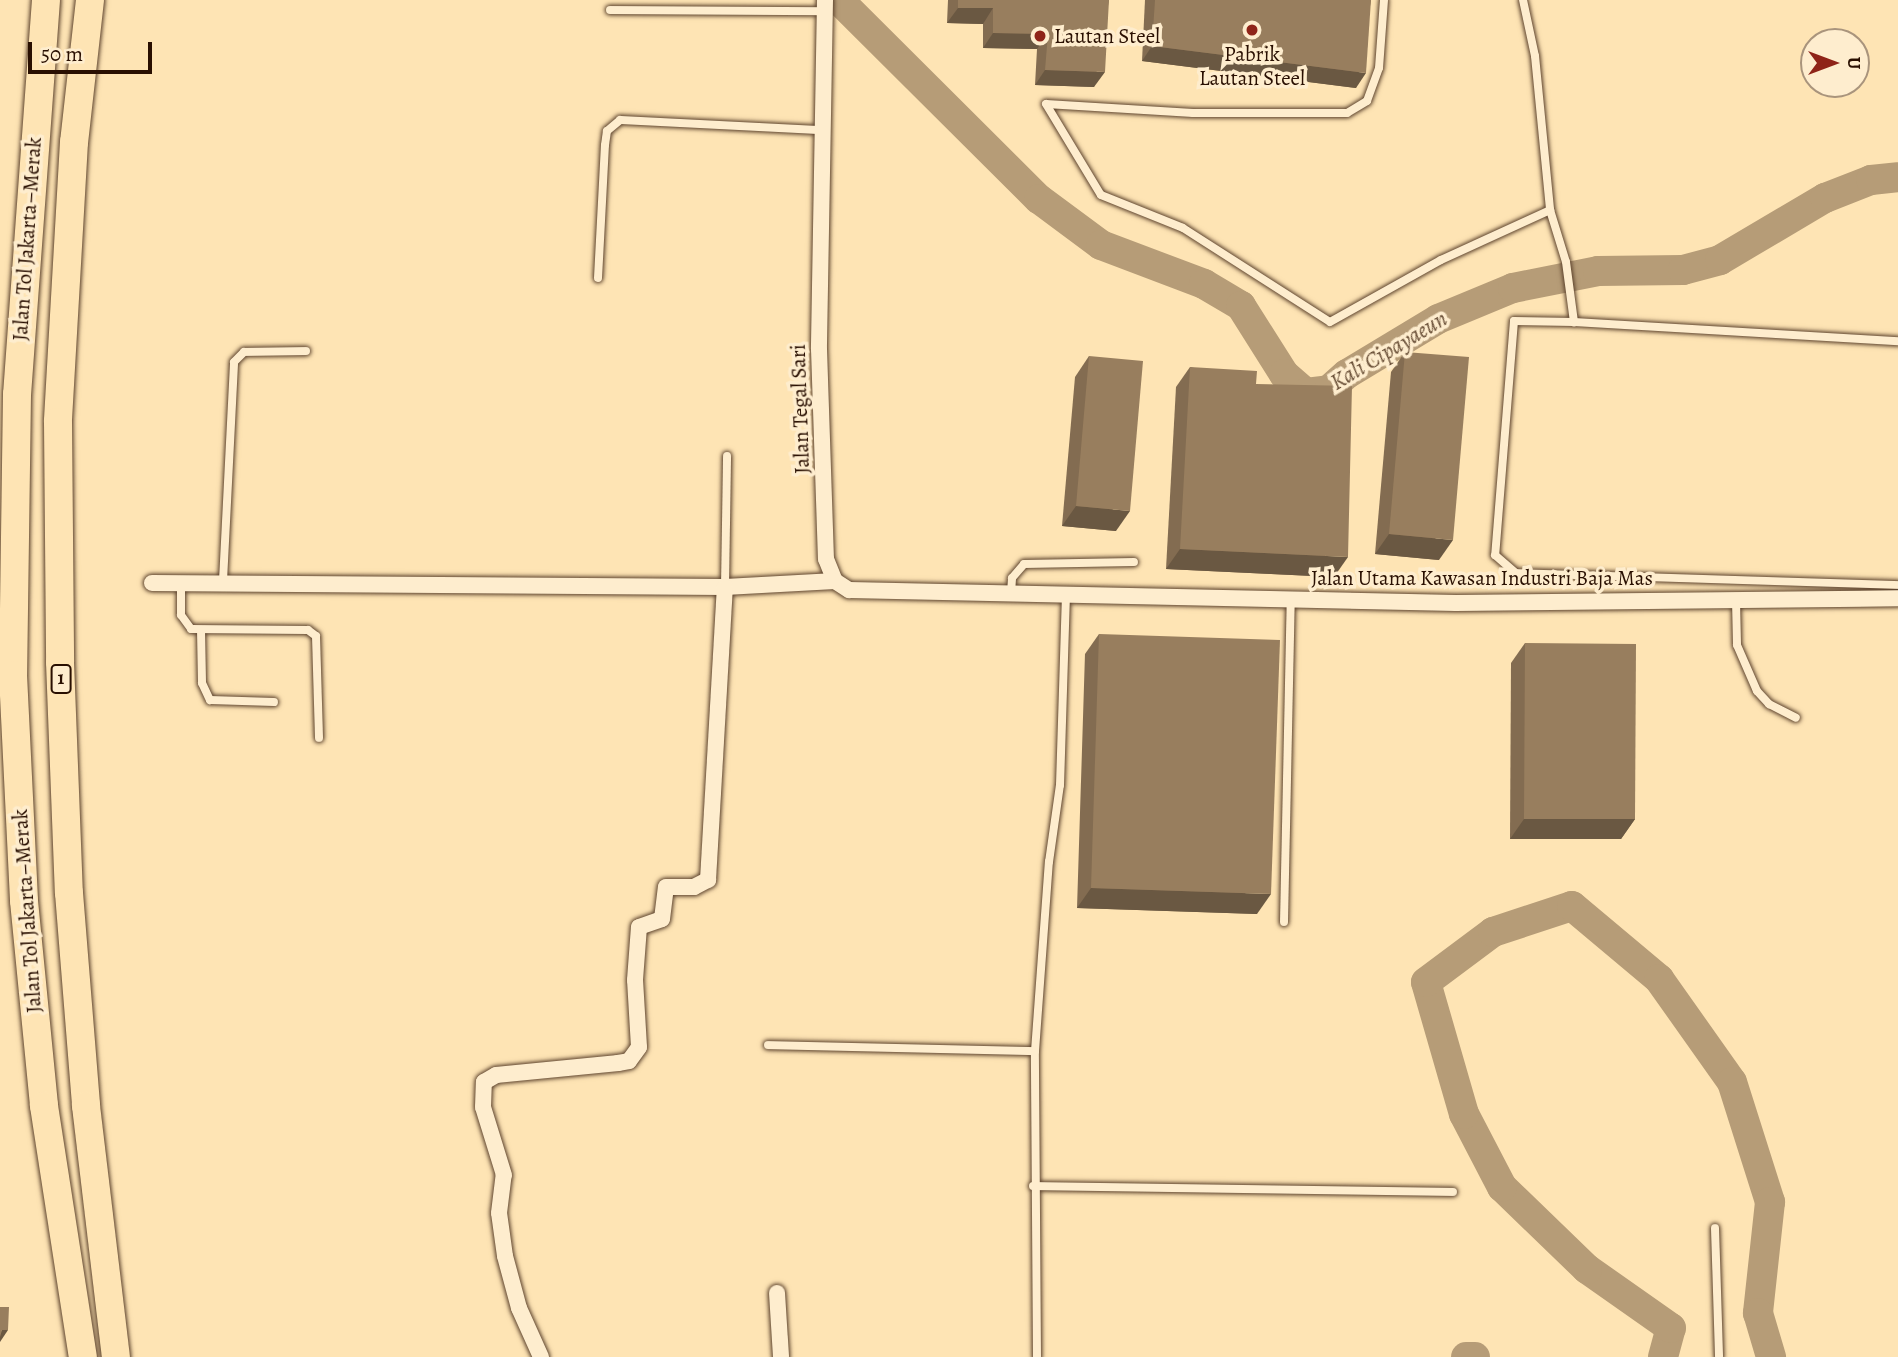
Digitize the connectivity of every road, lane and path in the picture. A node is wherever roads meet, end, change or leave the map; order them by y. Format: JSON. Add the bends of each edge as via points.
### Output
{"nodes":[{"id":1,"x":46,"y":0,"type":"edge"},
{"id":2,"x":90,"y":0,"type":"edge"},
{"id":3,"x":1384,"y":0,"type":"edge"},
{"id":4,"x":1522,"y":0,"type":"edge"},
{"id":5,"x":824,"y":6,"type":"edge"},
{"id":6,"x":610,"y":10,"type":"dead end"},
{"id":7,"x":819,"y":130,"type":"junction"},
{"id":8,"x":1550,"y":210,"type":"junction"},
{"id":9,"x":598,"y":278,"type":"dead end"},
{"id":10,"x":1574,"y":322,"type":"junction"},
{"id":11,"x":1898,"y":341,"type":"edge"},
{"id":12,"x":306,"y":351,"type":"dead end"},
{"id":13,"x":727,"y":456,"type":"dead end"},
{"id":14,"x":1134,"y":562,"type":"dead end"},
{"id":15,"x":223,"y":582,"type":"junction"},
{"id":16,"x":835,"y":582,"type":"junction"},
{"id":17,"x":152,"y":583,"type":"dead end"},
{"id":18,"x":181,"y":584,"type":"junction"},
{"id":19,"x":1898,"y":585,"type":"edge"},
{"id":20,"x":725,"y":587,"type":"junction"},
{"id":21,"x":1011,"y":593,"type":"junction"},
{"id":22,"x":1066,"y":593,"type":"junction"},
{"id":23,"x":1291,"y":598,"type":"junction"},
{"id":24,"x":1898,"y":598,"type":"edge"},
{"id":25,"x":1736,"y":600,"type":"junction"},
{"id":26,"x":201,"y":630,"type":"junction"},
{"id":27,"x":274,"y":702,"type":"dead end"},
{"id":28,"x":1796,"y":718,"type":"dead end"},
{"id":29,"x":319,"y":738,"type":"dead end"},
{"id":30,"x":1284,"y":922,"type":"dead end"},
{"id":31,"x":768,"y":1045,"type":"dead end"},
{"id":32,"x":1035,"y":1051,"type":"junction"},
{"id":33,"x":1033,"y":1186,"type":"junction"},
{"id":34,"x":1453,"y":1192,"type":"dead end"},
{"id":35,"x":1715,"y":1228,"type":"dead end"},
{"id":36,"x":777,"y":1293,"type":"dead end"},
{"id":37,"x":83,"y":1357,"type":"edge"},
{"id":38,"x":116,"y":1357,"type":"edge"},
{"id":39,"x":541,"y":1357,"type":"edge"},
{"id":40,"x":781,"y":1357,"type":"edge"},
{"id":41,"x":1037,"y":1357,"type":"edge"},
{"id":42,"x":1719,"y":1357,"type":"edge"}],
"edges":[{"from":1,"to":37,"type":"highway","name":"Jalan Tol Jakarta–Merak","via":[[17,394],[13,676],[24,901],[38,1051]]},
{"from":2,"to":38,"type":"highway","name":"Jalan Tol Jakarta–Merak","number":"1","via":[[74,142],[58,422],[60,662],[71,920],[86,1106]]},
{"from":3,"to":8,"type":"lane","via":[[1379,68],[1367,101],[1347,113],[1193,113],[1046,104],[1101,195],[1183,228],[1330,322],[1441,260]]},
{"from":4,"to":8,"type":"lane","via":[[1535,56]]},
{"from":5,"to":6,"type":"lane"},
{"from":5,"to":7,"type":"street","name":"Jalan Tegal Sari"},
{"from":7,"to":9,"type":"lane","via":[[620,120],[607,131],[604,145]]},
{"from":7,"to":16,"type":"street","name":"Jalan Tegal Sari","via":[[819,349],[827,558]]},
{"from":8,"to":10,"type":"lane","via":[[1566,262]]},
{"from":10,"to":11,"type":"lane"},
{"from":10,"to":19,"type":"lane","via":[[1514,321],[1494,555],[1516,573]]},
{"from":12,"to":15,"type":"lane","via":[[244,352],[234,362]]},
{"from":13,"to":20,"type":"lane"},
{"from":14,"to":21,"type":"lane","via":[[1024,564],[1012,578]]},
{"from":15,"to":18,"type":"street"},
{"from":15,"to":20,"type":"street"},
{"from":16,"to":20,"type":"street"},
{"from":16,"to":21,"type":"street","via":[[867,594]]},
{"from":17,"to":18,"type":"street"},
{"from":18,"to":26,"type":"lane","via":[[181,615],[191,629]]},
{"from":20,"to":39,"type":"street","via":[[710,868],[705,885],[666,887],[662,919],[639,927],[635,980],[639,1047],[629,1061],[496,1075],[484,1082],[483,1107],[504,1175],[499,1213],[505,1256],[519,1308]]},
{"from":21,"to":22,"type":"street"},
{"from":22,"to":23,"type":"street","name":"Jalan Utama Kawasan Industri Baja Mas"},
{"from":22,"to":32,"type":"lane","via":[[1060,785],[1049,862]]},
{"from":23,"to":25,"type":"street","name":"Jalan Utama Kawasan Industri Baja Mas","via":[[1456,603]]},
{"from":23,"to":30,"type":"lane"},
{"from":24,"to":25,"type":"street","name":"Jalan Utama Kawasan Industri Baja Mas"},
{"from":25,"to":28,"type":"lane","via":[[1737,645],[1757,691],[1769,704]]},
{"from":26,"to":27,"type":"lane","via":[[202,683],[210,700]]},
{"from":26,"to":29,"type":"lane","via":[[298,629],[316,636]]},
{"from":31,"to":32,"type":"lane"},
{"from":32,"to":33,"type":"lane"},
{"from":33,"to":34,"type":"lane"},
{"from":33,"to":41,"type":"lane"},
{"from":35,"to":42,"type":"lane"},
{"from":36,"to":40,"type":"street"}]}
